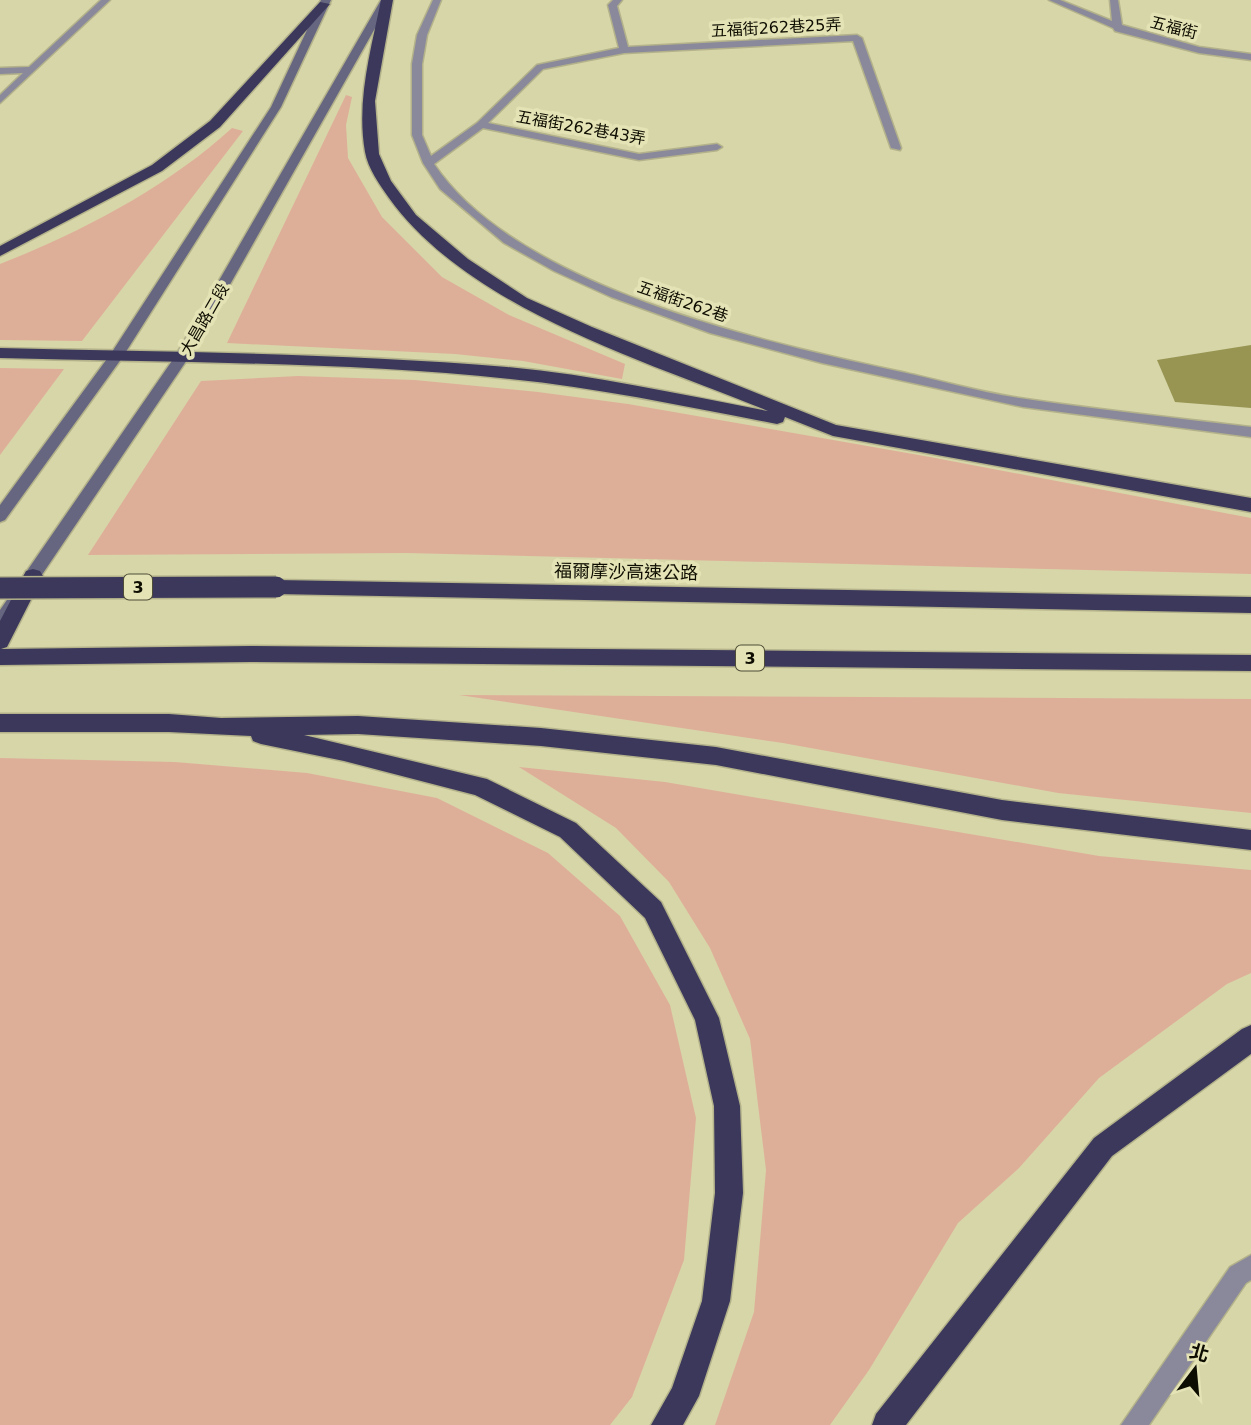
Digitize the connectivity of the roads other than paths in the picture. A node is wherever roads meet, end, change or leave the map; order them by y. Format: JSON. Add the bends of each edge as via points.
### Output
{"nodes":[{"id":1,"x":106,"y":0,"type":"edge"},
{"id":2,"x":386,"y":0,"type":"edge"},
{"id":3,"x":438,"y":0,"type":"edge"},
{"id":4,"x":618,"y":0,"type":"edge"},
{"id":5,"x":1053,"y":0,"type":"edge"},
{"id":6,"x":1114,"y":0,"type":"edge"},
{"id":7,"x":325,"y":2,"type":"edge"},
{"id":8,"x":1118,"y":29,"type":"junction"},
{"id":9,"x":624,"y":50,"type":"junction"},
{"id":10,"x":1251,"y":58,"type":"edge"},
{"id":11,"x":31,"y":70,"type":"junction"},
{"id":12,"x":0,"y":71,"type":"edge"},
{"id":13,"x":0,"y":100,"type":"edge"},
{"id":14,"x":481,"y":125,"type":"junction"},
{"id":15,"x":717,"y":147,"type":"dead end"},
{"id":16,"x":896,"y":148,"type":"dead end"},
{"id":17,"x":428,"y":163,"type":"junction"},
{"id":18,"x":0,"y":252,"type":"edge"},
{"id":19,"x":0,"y":353,"type":"edge"},
{"id":20,"x":117,"y":355,"type":"junction"},
{"id":21,"x":182,"y":357,"type":"junction"},
{"id":22,"x":834,"y":430,"type":"junction"},
{"id":23,"x":1251,"y":432,"type":"edge"},
{"id":24,"x":1251,"y":505,"type":"edge"},
{"id":25,"x":0,"y":516,"type":"edge"},
{"id":26,"x":33,"y":576,"type":"junction"},
{"id":27,"x":0,"y":588,"type":"edge"},
{"id":28,"x":1251,"y":605,"type":"edge"},
{"id":29,"x":0,"y":624,"type":"edge"},
{"id":30,"x":0,"y":641,"type":"edge"},
{"id":31,"x":0,"y":657,"type":"edge"},
{"id":32,"x":1251,"y":663,"type":"edge"},
{"id":33,"x":0,"y":723,"type":"edge"},
{"id":34,"x":221,"y":727,"type":"junction"},
{"id":35,"x":1251,"y":840,"type":"edge"},
{"id":36,"x":1251,"y":1038,"type":"edge"},
{"id":37,"x":1251,"y":1267,"type":"edge"},
{"id":38,"x":666,"y":1425,"type":"edge"},
{"id":39,"x":887,"y":1425,"type":"edge"},
{"id":40,"x":1133,"y":1425,"type":"edge"}],
"edges":[{"from":1,"to":11,"type":"lane"},
{"from":2,"to":21,"type":"main road","name":"大昌路二段"},
{"from":2,"to":22,"type":"highway","via":[[368,101],[369,128],[380,172],[411,218],[463,262],[521,301]]},
{"from":3,"to":17,"type":"lane","name":"五福街262巷","via":[[422,35],[417,64],[417,135]]},
{"from":4,"to":9,"type":"lane","via":[[612,5]]},
{"from":5,"to":8,"type":"lane","name":"五福街"},
{"from":6,"to":8,"type":"lane"},
{"from":7,"to":18,"type":"highway","via":[[215,124],[157,168]]},
{"from":7,"to":20,"type":"main road","via":[[276,107]]},
{"from":8,"to":10,"type":"lane","name":"五福街"},
{"from":9,"to":14,"type":"lane","via":[[540,67]]},
{"from":9,"to":16,"type":"lane","name":"五福街262巷25弄","via":[[857,38]]},
{"from":11,"to":12,"type":"lane"},
{"from":11,"to":13,"type":"lane"},
{"from":14,"to":15,"type":"lane","name":"五福街262巷43弄","via":[[639,157]]},
{"from":14,"to":17,"type":"lane"},
{"from":17,"to":23,"type":"lane","name":"五福街262巷","via":[[444,187],[508,241],[592,284],[714,330],[1023,403]]},
{"from":19,"to":20,"type":"highway"},
{"from":20,"to":21,"type":"highway"},
{"from":20,"to":25,"type":"main road"},
{"from":21,"to":22,"type":"highway","via":[[509,373],[708,404]]},
{"from":21,"to":26,"type":"main road","name":"大昌路二段"},
{"from":22,"to":24,"type":"highway"},
{"from":26,"to":29,"type":"main road","name":"大昌路二段"},
{"from":26,"to":30,"type":"highway"},
{"from":27,"to":28,"type":"highway","name":"福爾摩沙高速公路","number":"3","bridge":true,"via":[[276,587]]},
{"from":31,"to":32,"type":"highway","number":"3","via":[[250,654]]},
{"from":33,"to":34,"type":"highway"},
{"from":34,"to":35,"type":"highway","via":[[358,725],[541,737],[716,756],[1002,810]]},
{"from":34,"to":38,"type":"highway","via":[[479,786],[568,830],[653,910],[707,1018],[727,1106],[729,1193],[716,1301],[684,1396]]},
{"from":36,"to":39,"type":"highway","via":[[1102,1147]]},
{"from":37,"to":40,"type":"street","via":[[1238,1275]]}]}
